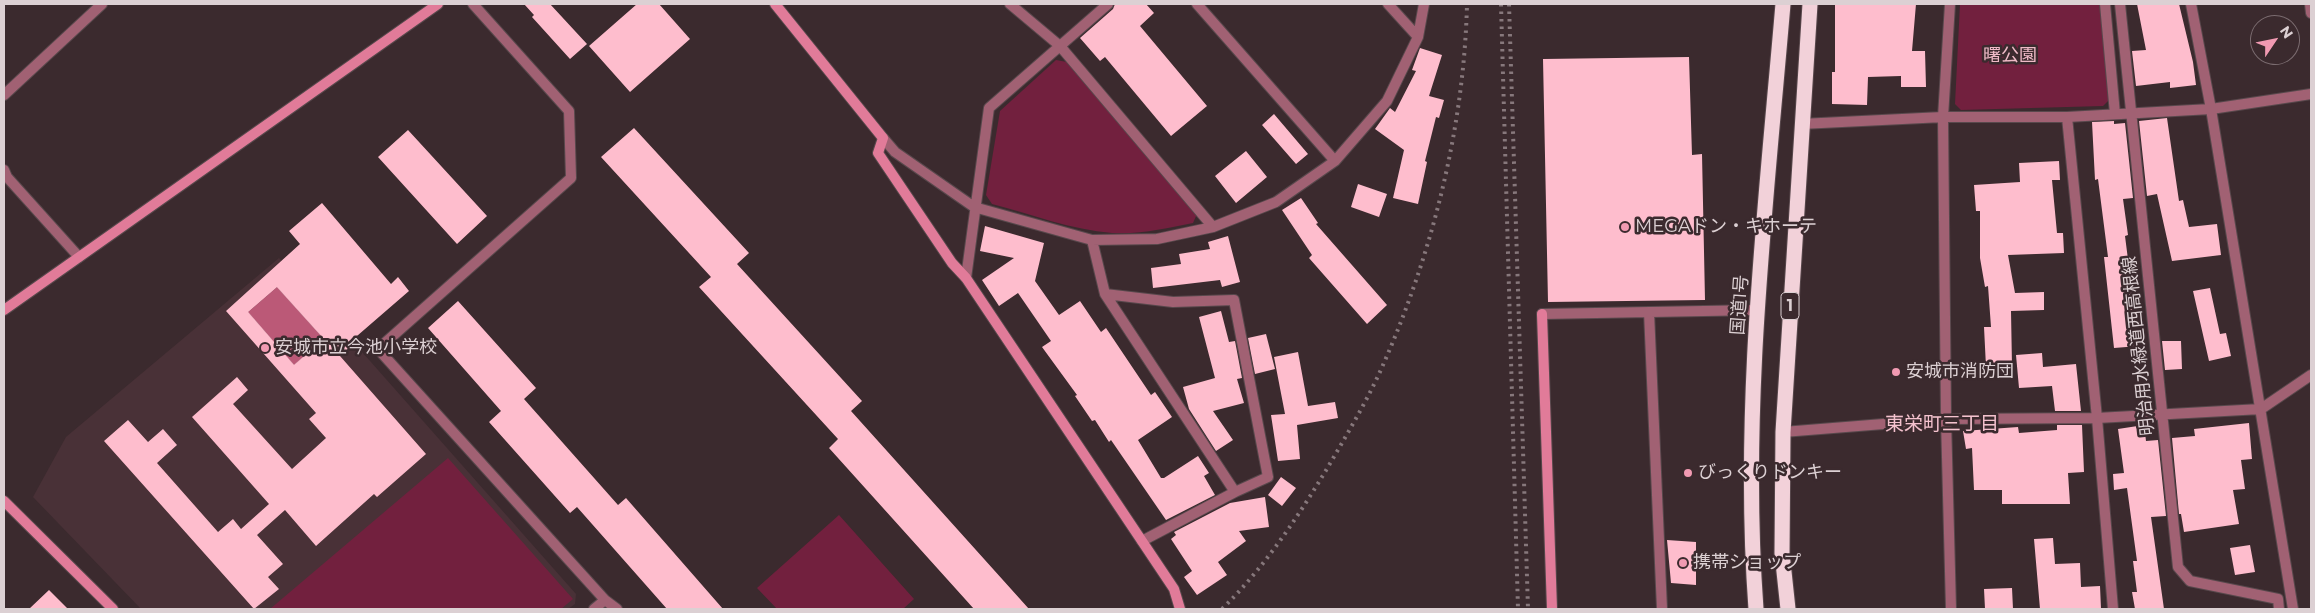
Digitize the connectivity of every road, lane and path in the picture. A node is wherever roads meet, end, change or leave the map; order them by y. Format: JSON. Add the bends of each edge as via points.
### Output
{"nodes":[{"id":1,"x":102,"y":4,"type":"edge"},
{"id":2,"x":438,"y":4,"type":"edge"},
{"id":3,"x":473,"y":4,"type":"edge"},
{"id":4,"x":775,"y":4,"type":"edge"},
{"id":5,"x":1010,"y":4,"type":"edge"},
{"id":6,"x":1108,"y":4,"type":"edge"},
{"id":7,"x":1197,"y":4,"type":"edge"},
{"id":8,"x":1388,"y":4,"type":"edge"},
{"id":9,"x":1424,"y":4,"type":"edge"},
{"id":10,"x":1783,"y":4,"type":"edge"},
{"id":11,"x":1810,"y":4,"type":"edge"},
{"id":12,"x":1950,"y":4,"type":"edge"},
{"id":13,"x":2105,"y":4,"type":"edge"},
{"id":14,"x":2120,"y":4,"type":"edge"},
{"id":15,"x":2191,"y":4,"type":"edge"},
{"id":16,"x":2310,"y":4,"type":"edge"},
{"id":17,"x":2311,"y":13,"type":"edge"},
{"id":18,"x":1418,"y":37,"type":"junction"},
{"id":19,"x":1060,"y":46,"type":"junction"},
{"id":20,"x":2311,"y":94,"type":"edge"},
{"id":21,"x":4,"y":95,"type":"edge"},
{"id":22,"x":2211,"y":109,"type":"junction"},
{"id":23,"x":2131,"y":113,"type":"junction"},
{"id":24,"x":2115,"y":114,"type":"junction"},
{"id":25,"x":1944,"y":117,"type":"junction"},
{"id":26,"x":2067,"y":117,"type":"junction"},
{"id":27,"x":1801,"y":124,"type":"junction"},
{"id":28,"x":883,"y":138,"type":"junction"},
{"id":29,"x":1335,"y":161,"type":"junction"},
{"id":30,"x":4,"y":170,"type":"edge"},
{"id":31,"x":974,"y":207,"type":"junction"},
{"id":32,"x":1213,"y":227,"type":"junction"},
{"id":33,"x":1092,"y":240,"type":"junction"},
{"id":34,"x":79,"y":257,"type":"junction"},
{"id":35,"x":966,"y":278,"type":"junction"},
{"id":36,"x":1105,"y":294,"type":"junction"},
{"id":37,"x":4,"y":310,"type":"edge"},
{"id":38,"x":1758,"y":310,"type":"junction"},
{"id":39,"x":1649,"y":312,"type":"junction"},
{"id":40,"x":2311,"y":375,"type":"edge"},
{"id":41,"x":2261,"y":409,"type":"junction"},
{"id":42,"x":2163,"y":415,"type":"junction"},
{"id":43,"x":2097,"y":418,"type":"junction"},
{"id":44,"x":1946,"y":420,"type":"junction"},
{"id":45,"x":1783,"y":432,"type":"junction"},
{"id":46,"x":1234,"y":492,"type":"junction"},
{"id":47,"x":4,"y":500,"type":"edge"},
{"id":48,"x":1142,"y":541,"type":"junction"},
{"id":49,"x":605,"y":600,"type":"junction"},
{"id":50,"x":113,"y":609,"type":"edge"},
{"id":51,"x":594,"y":609,"type":"edge"},
{"id":52,"x":617,"y":609,"type":"edge"},
{"id":53,"x":1180,"y":609,"type":"edge"},
{"id":54,"x":1552,"y":609,"type":"edge"},
{"id":55,"x":1662,"y":609,"type":"edge"},
{"id":56,"x":1756,"y":609,"type":"edge"},
{"id":57,"x":1788,"y":609,"type":"edge"},
{"id":58,"x":1951,"y":609,"type":"edge"},
{"id":59,"x":2113,"y":609,"type":"edge"},
{"id":60,"x":2279,"y":609,"type":"edge"},
{"id":61,"x":2293,"y":609,"type":"edge"}],
"edges":[{"from":1,"to":21,"type":"street"},
{"from":2,"to":34,"type":"street"},
{"from":3,"to":49,"type":"street","via":[[568,111],[571,178],[378,348]]},
{"from":4,"to":28,"type":"street"},
{"from":5,"to":19,"type":"street"},
{"from":6,"to":19,"type":"street"},
{"from":7,"to":29,"type":"street"},
{"from":8,"to":18,"type":"street"},
{"from":9,"to":18,"type":"street"},
{"from":10,"to":38,"type":"highway","name":"国道1号","number":"1"},
{"from":11,"to":27,"type":"highway","number":"1"},
{"from":12,"to":25,"type":"street"},
{"from":13,"to":24,"type":"street"},
{"from":14,"to":23,"type":"street","name":"明治用水緑道西高根線"},
{"from":15,"to":22,"type":"street"},
{"from":16,"to":17,"type":"street"},
{"from":18,"to":29,"type":"street","via":[[1386,101]]},
{"from":19,"to":31,"type":"street","via":[[989,108]]},
{"from":19,"to":32,"type":"street"},
{"from":20,"to":22,"type":"street"},
{"from":22,"to":23,"type":"street"},
{"from":22,"to":41,"type":"street"},
{"from":23,"to":24,"type":"street"},
{"from":23,"to":42,"type":"street","name":"明治用水緑道西高根線"},
{"from":24,"to":26,"type":"street"},
{"from":25,"to":26,"type":"street"},
{"from":25,"to":27,"type":"street"},
{"from":25,"to":44,"type":"street"},
{"from":26,"to":43,"type":"street"},
{"from":27,"to":45,"type":"highway","number":"1"},
{"from":28,"to":31,"type":"street","via":[[895,152]]},
{"from":28,"to":35,"type":"street","via":[[878,152],[952,263]]},
{"from":29,"to":32,"type":"street","via":[[1276,202]]},
{"from":30,"to":34,"type":"street"},
{"from":31,"to":33,"type":"street"},
{"from":31,"to":35,"type":"street"},
{"from":32,"to":33,"type":"street","via":[[1157,238]]},
{"from":33,"to":36,"type":"street"},
{"from":34,"to":37,"type":"street"},
{"from":35,"to":48,"type":"street"},
{"from":36,"to":46,"type":"street"},
{"from":36,"to":46,"type":"street","via":[[1172,302],[1234,300],[1268,477]]},
{"from":38,"to":39,"type":"street"},
{"from":38,"to":56,"type":"highway","name":"国道1号","number":"1","via":[[1750,504]]},
{"from":39,"to":54,"type":"street","via":[[1542,314]]},
{"from":39,"to":55,"type":"street"},
{"from":40,"to":41,"type":"street"},
{"from":41,"to":42,"type":"street"},
{"from":41,"to":61,"type":"street"},
{"from":42,"to":43,"type":"street"},
{"from":42,"to":60,"type":"street","name":"明治用水緑道西高根線","via":[[2178,567],[2190,581],[2278,599]]},
{"from":43,"to":44,"type":"street"},
{"from":43,"to":59,"type":"street"},
{"from":44,"to":45,"type":"street"},
{"from":44,"to":58,"type":"street"},
{"from":45,"to":57,"type":"highway","number":"1","via":[[1782,553]]},
{"from":46,"to":48,"type":"street"},
{"from":47,"to":50,"type":"street"},
{"from":48,"to":53,"type":"street","via":[[1174,589]]},
{"from":49,"to":51,"type":"street"},
{"from":49,"to":52,"type":"street"}]}
